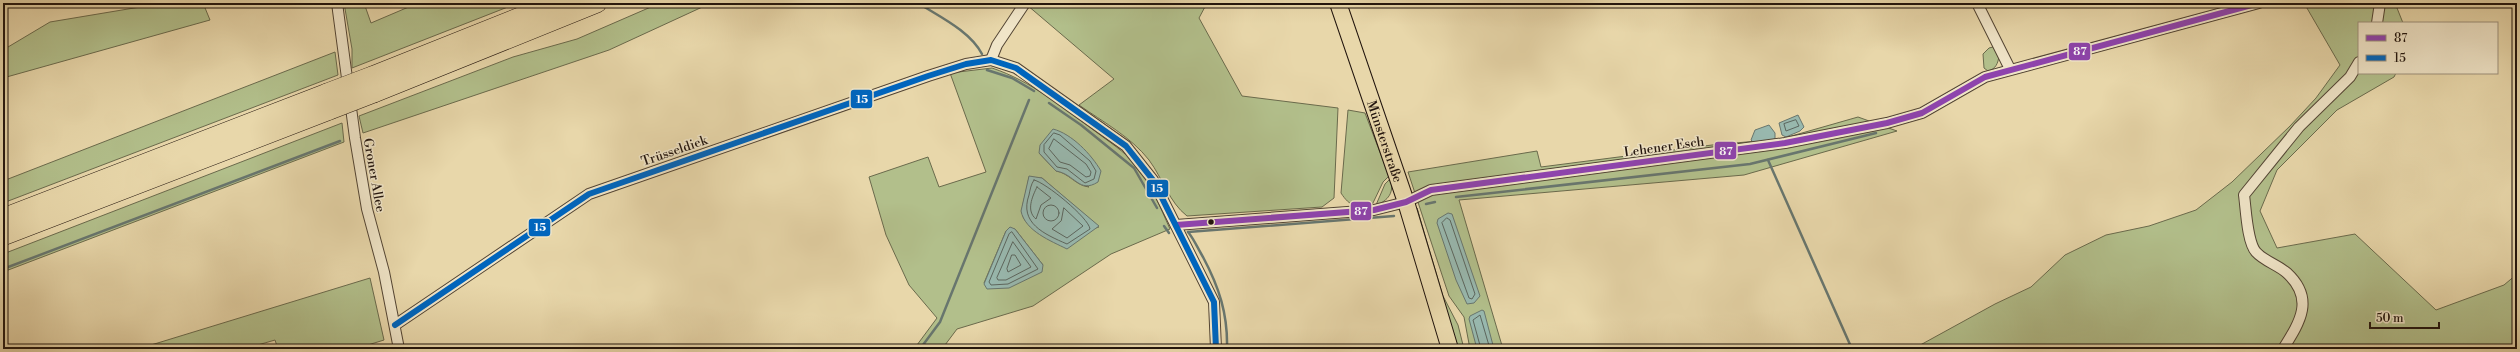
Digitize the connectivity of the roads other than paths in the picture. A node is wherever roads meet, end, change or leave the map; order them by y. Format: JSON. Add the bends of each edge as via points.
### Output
{"nodes":[{"id":1,"x":338,"y":3,"type":"edge"},
{"id":2,"x":555,"y":3,"type":"edge"},
{"id":3,"x":597,"y":3,"type":"edge"},
{"id":4,"x":1024,"y":3,"type":"edge"},
{"id":5,"x":1338,"y":3,"type":"edge"},
{"id":6,"x":1977,"y":3,"type":"edge"},
{"id":7,"x":2259,"y":3,"type":"edge"},
{"id":8,"x":2380,"y":3,"type":"edge"},
{"id":9,"x":2377,"y":22,"type":"edge"},
{"id":10,"x":991,"y":60,"type":"junction"},
{"id":11,"x":2358,"y":64,"type":"edge"},
{"id":12,"x":2010,"y":69,"type":"junction"},
{"id":13,"x":373,"y":84,"type":"junction"},
{"id":14,"x":328,"y":101,"type":"junction"},
{"id":15,"x":1406,"y":202,"type":"junction"},
{"id":16,"x":3,"y":218,"type":"edge"},
{"id":17,"x":1176,"y":225,"type":"junction"},
{"id":18,"x":3,"y":236,"type":"edge"},
{"id":19,"x":395,"y":325,"type":"junction"},
{"id":20,"x":399,"y":349,"type":"edge"},
{"id":21,"x":1216,"y":349,"type":"edge"},
{"id":22,"x":1450,"y":349,"type":"edge"},
{"id":23,"x":2282,"y":349,"type":"edge"}],
"edges":[{"from":1,"to":19,"type":"street","name":"Groner Allee","via":[[367,209]]},
{"from":2,"to":13,"type":"highway"},
{"from":3,"to":13,"type":"highway"},
{"from":4,"to":10,"type":"street","via":[[997,45]]},
{"from":5,"to":15,"type":"main road","name":"Münsterstraße"},
{"from":6,"to":12,"type":"street"},
{"from":7,"to":12,"type":"street","name":"Lehener Esch"},
{"from":8,"to":9,"type":"street"},
{"from":10,"to":17,"type":"street","name":"Trüsseldiek","via":[[1016,68],[1126,146],[1153,180]]},
{"from":10,"to":19,"type":"street","name":"Trüsseldiek","via":[[966,64],[928,76],[589,194]]},
{"from":11,"to":23,"type":"street","via":[[2350,77],[2299,127],[2244,195],[2250,235],[2256,251],[2287,273],[2299,288],[2303,301],[2301,317]]},
{"from":12,"to":15,"type":"street","name":"Lehener Esch","via":[[1985,77],[1922,113],[1887,123],[1785,143],[1431,190]]},
{"from":13,"to":14,"type":"highway","bridge":true},
{"from":14,"to":16,"type":"highway"},
{"from":14,"to":18,"type":"highway"},
{"from":15,"to":17,"type":"street","via":[[1374,210],[1338,214]]},
{"from":15,"to":22,"type":"main road","name":"Münsterstraße"},
{"from":17,"to":21,"type":"street","name":"Trüsseldiek","via":[[1214,302]]},
{"from":19,"to":20,"type":"street","name":"Groner Allee"}]}
